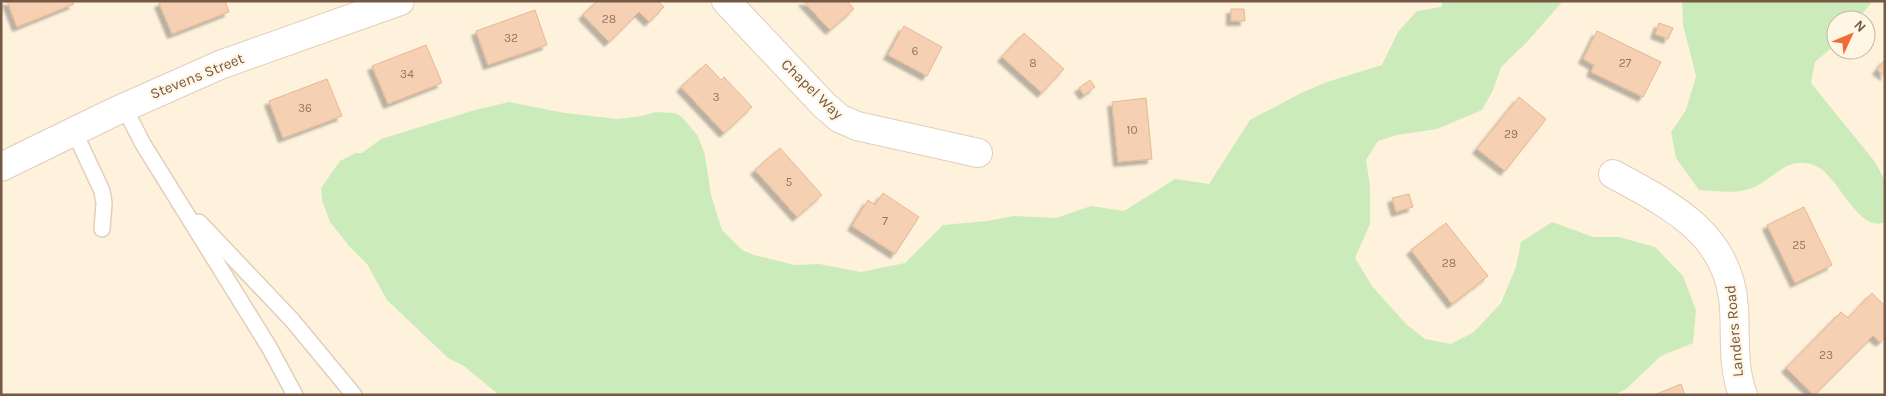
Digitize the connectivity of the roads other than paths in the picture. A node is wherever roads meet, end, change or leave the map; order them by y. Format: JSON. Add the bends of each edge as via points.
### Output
{"nodes":[{"id":1,"x":400,"y":1,"type":"edge"},
{"id":2,"x":726,"y":1,"type":"edge"},
{"id":3,"x":124,"y":107,"type":"junction"},
{"id":4,"x":74,"y":131,"type":"junction"},
{"id":5,"x":978,"y":153,"type":"dead end"},
{"id":6,"x":1,"y":167,"type":"edge"},
{"id":7,"x":1613,"y":174,"type":"dead end"},
{"id":8,"x":170,"y":186,"type":"junction"},
{"id":9,"x":102,"y":229,"type":"dead end"},
{"id":10,"x":295,"y":395,"type":"edge"},
{"id":11,"x":354,"y":395,"type":"edge"},
{"id":12,"x":1743,"y":395,"type":"edge"}],
"edges":[{"from":1,"to":3,"type":"street","name":"Stevens Street","via":[[220,65]]},
{"from":2,"to":5,"type":"street","name":"Chapel Way","via":[[839,118],[866,129]]},
{"from":3,"to":4,"type":"street","name":"Stevens Street"},
{"from":3,"to":8,"type":"lane"},
{"from":4,"to":6,"type":"street","name":"Stevens Street"},
{"from":4,"to":9,"type":"lane","via":[[102,191]]},
{"from":7,"to":12,"type":"street","name":"Landers Road","via":[[1672,207],[1716,249],[1733,294],[1733,345]]},
{"from":8,"to":10,"type":"lane"},
{"from":8,"to":11,"type":"lane","via":[[193,216],[292,320]]}]}
